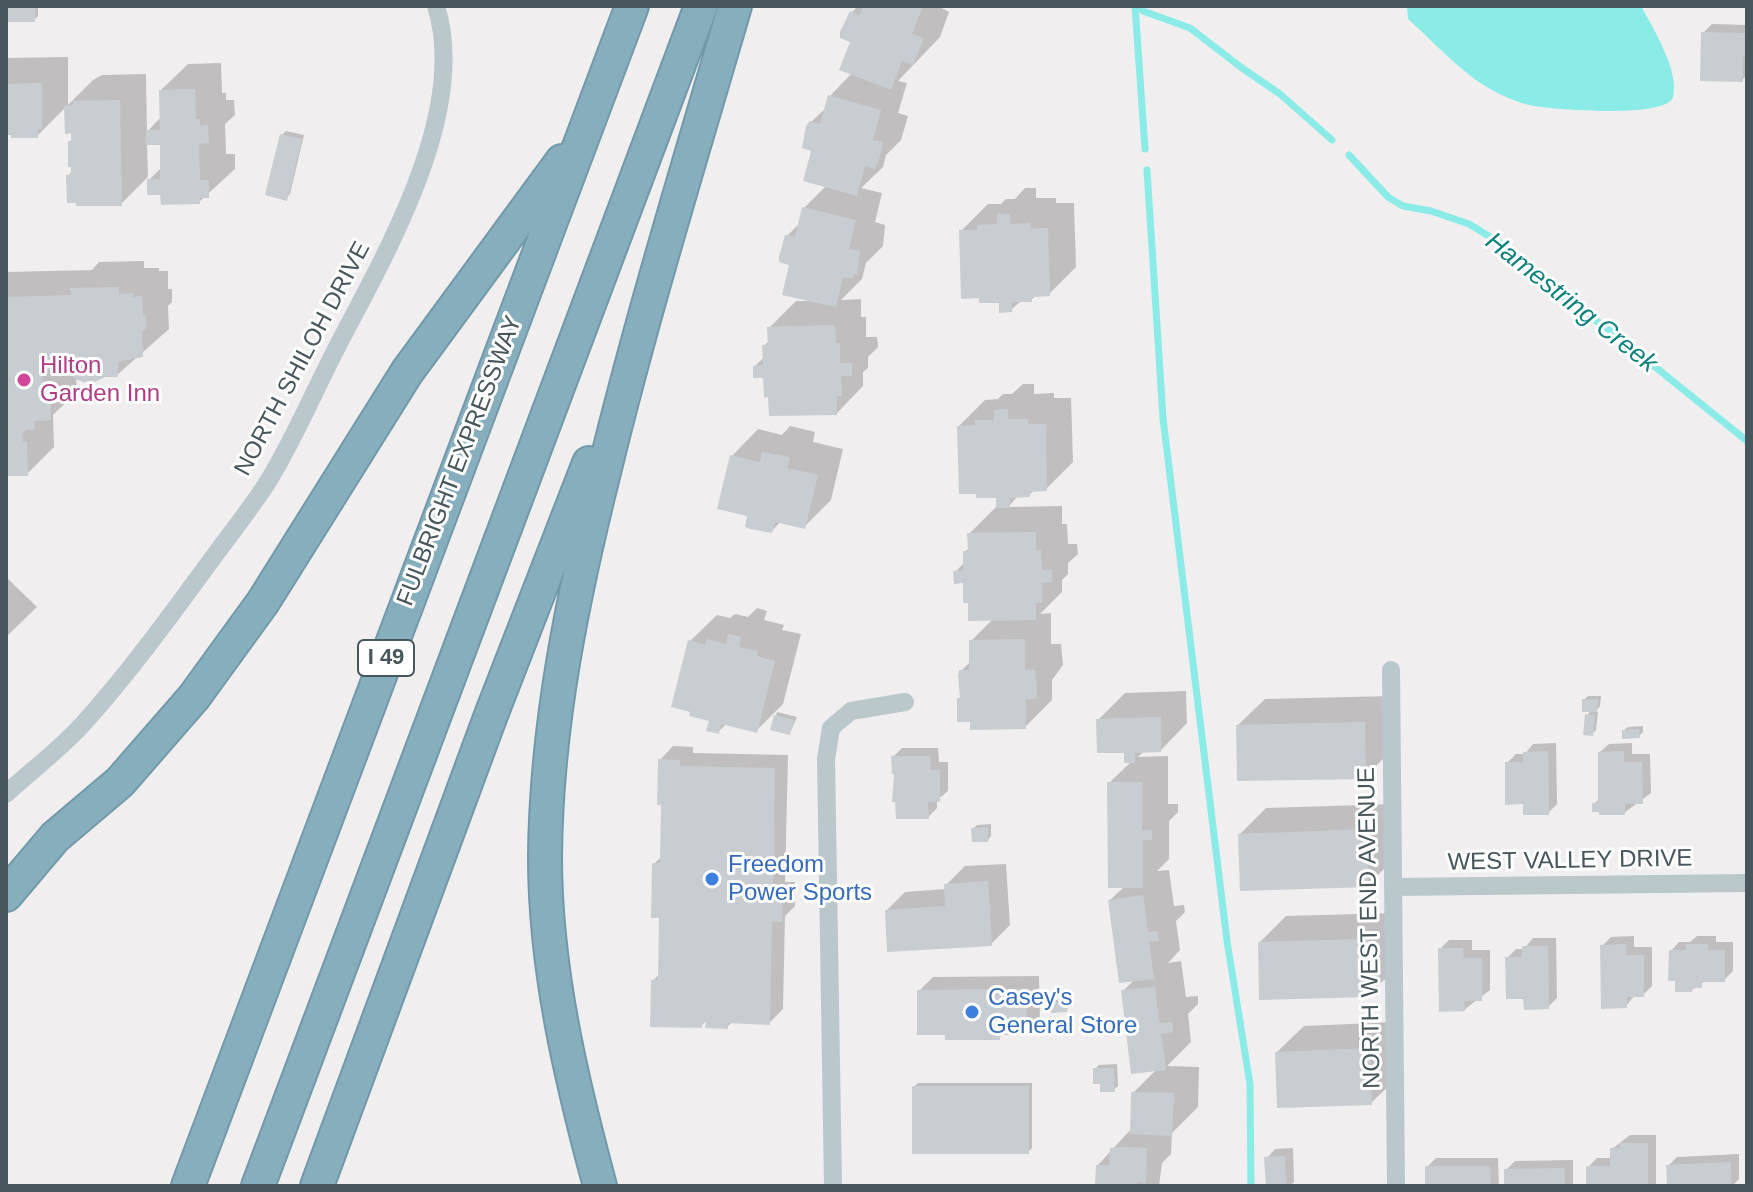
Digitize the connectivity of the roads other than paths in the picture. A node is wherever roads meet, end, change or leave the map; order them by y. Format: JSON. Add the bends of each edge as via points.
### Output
{"nodes":[{"id":1,"x":436,"y":6,"type":"edge"},
{"id":2,"x":632,"y":6,"type":"edge"},
{"id":3,"x":701,"y":6,"type":"edge"},
{"id":4,"x":735,"y":6,"type":"edge"},
{"id":5,"x":585,"y":129,"type":"junction"},
{"id":6,"x":631,"y":364,"type":"junction"},
{"id":7,"x":1391,"y":670,"type":"dead end"},
{"id":8,"x":905,"y":702,"type":"dead end"},
{"id":9,"x":6,"y":794,"type":"edge"},
{"id":10,"x":1747,"y":883,"type":"edge"},
{"id":11,"x":1393,"y":887,"type":"junction"},
{"id":12,"x":6,"y":895,"type":"edge"},
{"id":13,"x":188,"y":1186,"type":"edge"},
{"id":14,"x":258,"y":1186,"type":"edge"},
{"id":15,"x":317,"y":1186,"type":"edge"},
{"id":16,"x":600,"y":1186,"type":"edge"},
{"id":17,"x":833,"y":1186,"type":"edge"},
{"id":18,"x":1396,"y":1186,"type":"edge"}],
"edges":[{"from":1,"to":9,"type":"street","name":"NORTH SHILOH DRIVE","via":[[445,63],[422,169],[403,220],[268,481],[118,682],[47,760]]},
{"from":2,"to":5,"type":"highway","name":"FULBRIGHT EXPRESSWAY","number":"I 49"},
{"from":3,"to":14,"type":"highway","number":"I 49"},
{"from":4,"to":6,"type":"highway"},
{"from":5,"to":12,"type":"highway","via":[[407,372],[263,602],[194,697],[120,782],[55,837]]},
{"from":5,"to":13,"type":"highway","name":"FULBRIGHT EXPRESSWAY","number":"I 49"},
{"from":6,"to":15,"type":"highway","via":[[496,701]]},
{"from":6,"to":16,"type":"highway","via":[[575,587],[559,691],[546,846],[552,958],[563,1029]]},
{"from":7,"to":11,"type":"street","name":"NORTH WEST END AVENUE"},
{"from":8,"to":17,"type":"street","via":[[851,711],[831,728],[826,759]]},
{"from":10,"to":11,"type":"street","name":"WEST VALLEY DRIVE"},
{"from":11,"to":18,"type":"street","name":"NORTH WEST END AVENUE"}]}
